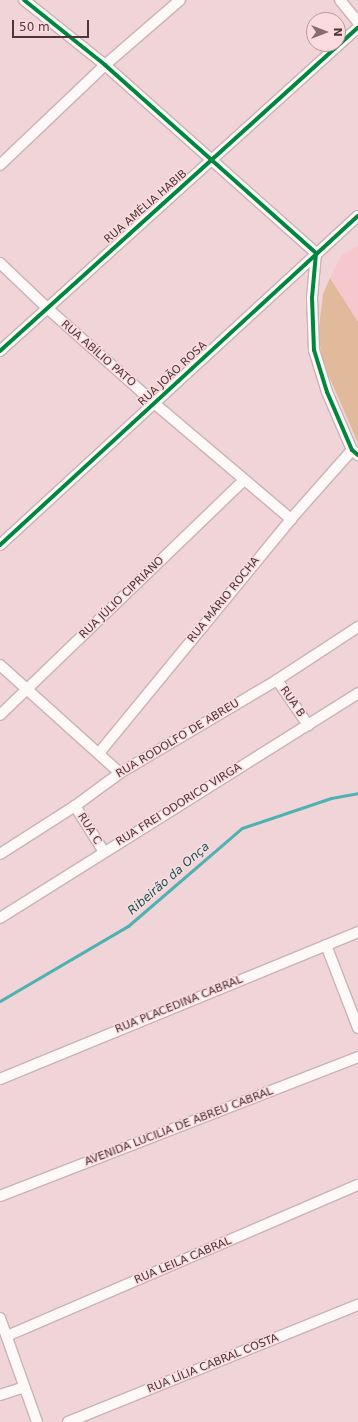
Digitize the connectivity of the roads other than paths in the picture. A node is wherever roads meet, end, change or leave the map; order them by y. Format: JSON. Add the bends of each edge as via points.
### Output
{"nodes":[{"id":1,"x":24,"y":0,"type":"edge"},
{"id":2,"x":180,"y":0,"type":"edge"},
{"id":3,"x":340,"y":0,"type":"edge"},
{"id":4,"x":358,"y":22,"type":"edge"},
{"id":5,"x":358,"y":28,"type":"edge"},
{"id":6,"x":105,"y":65,"type":"junction"},
{"id":7,"x":213,"y":161,"type":"junction"},
{"id":8,"x":0,"y":165,"type":"edge"},
{"id":9,"x":358,"y":216,"type":"edge"},
{"id":10,"x":316,"y":253,"type":"junction"},
{"id":11,"x":0,"y":263,"type":"edge"},
{"id":12,"x":46,"y":307,"type":"junction"},
{"id":13,"x":0,"y":351,"type":"edge"},
{"id":14,"x":154,"y":403,"type":"junction"},
{"id":15,"x":355,"y":452,"type":"edge"},
{"id":16,"x":244,"y":480,"type":"junction"},
{"id":17,"x":291,"y":519,"type":"junction"},
{"id":18,"x":0,"y":545,"type":"edge"},
{"id":19,"x":358,"y":627,"type":"edge"},
{"id":20,"x":0,"y":665,"type":"edge"},
{"id":21,"x":277,"y":680,"type":"junction"},
{"id":22,"x":27,"y":690,"type":"junction"},
{"id":23,"x":358,"y":693,"type":"edge"},
{"id":24,"x":0,"y":715,"type":"edge"},
{"id":25,"x":308,"y":724,"type":"junction"},
{"id":26,"x":99,"y":753,"type":"junction"},
{"id":27,"x":120,"y":773,"type":"junction"},
{"id":28,"x":75,"y":806,"type":"junction"},
{"id":29,"x":104,"y":852,"type":"junction"},
{"id":30,"x":0,"y":854,"type":"edge"},
{"id":31,"x":0,"y":918,"type":"edge"},
{"id":32,"x":358,"y":932,"type":"edge"},
{"id":33,"x":326,"y":945,"type":"junction"},
{"id":34,"x":358,"y":1028,"type":"edge"},
{"id":35,"x":358,"y":1058,"type":"edge"},
{"id":36,"x":0,"y":1079,"type":"edge"},
{"id":37,"x":358,"y":1185,"type":"edge"},
{"id":38,"x":0,"y":1196,"type":"edge"},
{"id":39,"x":358,"y":1306,"type":"edge"},
{"id":40,"x":0,"y":1318,"type":"edge"},
{"id":41,"x":7,"y":1336,"type":"junction"},
{"id":42,"x":24,"y":1387,"type":"junction"},
{"id":43,"x":0,"y":1395,"type":"edge"},
{"id":44,"x":37,"y":1422,"type":"edge"},
{"id":45,"x":68,"y":1422,"type":"edge"}],
"edges":[{"from":1,"to":6,"type":"street"},
{"from":2,"to":6,"type":"street"},
{"from":3,"to":4,"type":"street"},
{"from":5,"to":7,"type":"street","name":"RUA AMÉLIA HABIB"},
{"from":6,"to":7,"type":"street"},
{"from":6,"to":8,"type":"street"},
{"from":7,"to":10,"type":"street"},
{"from":7,"to":12,"type":"street","name":"RUA AMÉLIA HABIB"},
{"from":9,"to":10,"type":"street","name":"RUA JOÃO ROSA"},
{"from":10,"to":14,"type":"street","name":"RUA JOÃO ROSA"},
{"from":10,"to":15,"type":"street","via":[[312,298],[314,350],[327,392]]},
{"from":11,"to":12,"type":"street","name":"RUA ABÍLIO PATO"},
{"from":12,"to":13,"type":"street","name":"RUA AMÉLIA HABIB"},
{"from":12,"to":14,"type":"street","name":"RUA ABÍLIO PATO"},
{"from":14,"to":16,"type":"street","name":"RUA ABÍLIO PATO"},
{"from":14,"to":18,"type":"street","name":"RUA JOÃO ROSA"},
{"from":15,"to":17,"type":"street","name":"RUA MÁRIO ROCHA"},
{"from":16,"to":17,"type":"street","name":"RUA ABÍLIO PATO"},
{"from":16,"to":22,"type":"street","name":"RUA JÚLIO CIPRIANO"},
{"from":17,"to":26,"type":"street","name":"RUA MÁRIO ROCHA"},
{"from":19,"to":21,"type":"street","name":"RUA RODOLFO DE ABREU"},
{"from":20,"to":22,"type":"street"},
{"from":21,"to":25,"type":"street","name":"RUA B"},
{"from":21,"to":27,"type":"street","name":"RUA RODOLFO DE ABREU"},
{"from":22,"to":24,"type":"street","name":"RUA JÚLIO CIPRIANO"},
{"from":22,"to":26,"type":"street"},
{"from":23,"to":25,"type":"street","name":"RUA FREI ODORICO VIRGA"},
{"from":25,"to":29,"type":"street","name":"RUA FREI ODORICO VIRGA"},
{"from":26,"to":27,"type":"street"},
{"from":27,"to":28,"type":"street","name":"RUA RODOLFO DE ABREU"},
{"from":28,"to":29,"type":"street","name":"RUA C"},
{"from":28,"to":30,"type":"street","name":"RUA RODOLFO DE ABREU"},
{"from":29,"to":31,"type":"street","name":"RUA FREI ODORICO VIRGA"},
{"from":32,"to":33,"type":"street","name":"RUA PLACEDINA CABRAL"},
{"from":33,"to":34,"type":"street"},
{"from":33,"to":36,"type":"street","name":"RUA PLACEDINA CABRAL"},
{"from":35,"to":38,"type":"street","name":"AVENIDA LUCILIA DE ABREU CABRAL"},
{"from":37,"to":41,"type":"street","name":"RUA LEILA CABRAL"},
{"from":39,"to":45,"type":"street","name":"RUA LÍLIA CABRAL COSTA"},
{"from":40,"to":41,"type":"street"},
{"from":41,"to":42,"type":"street"},
{"from":42,"to":43,"type":"street"},
{"from":42,"to":44,"type":"street"}]}
